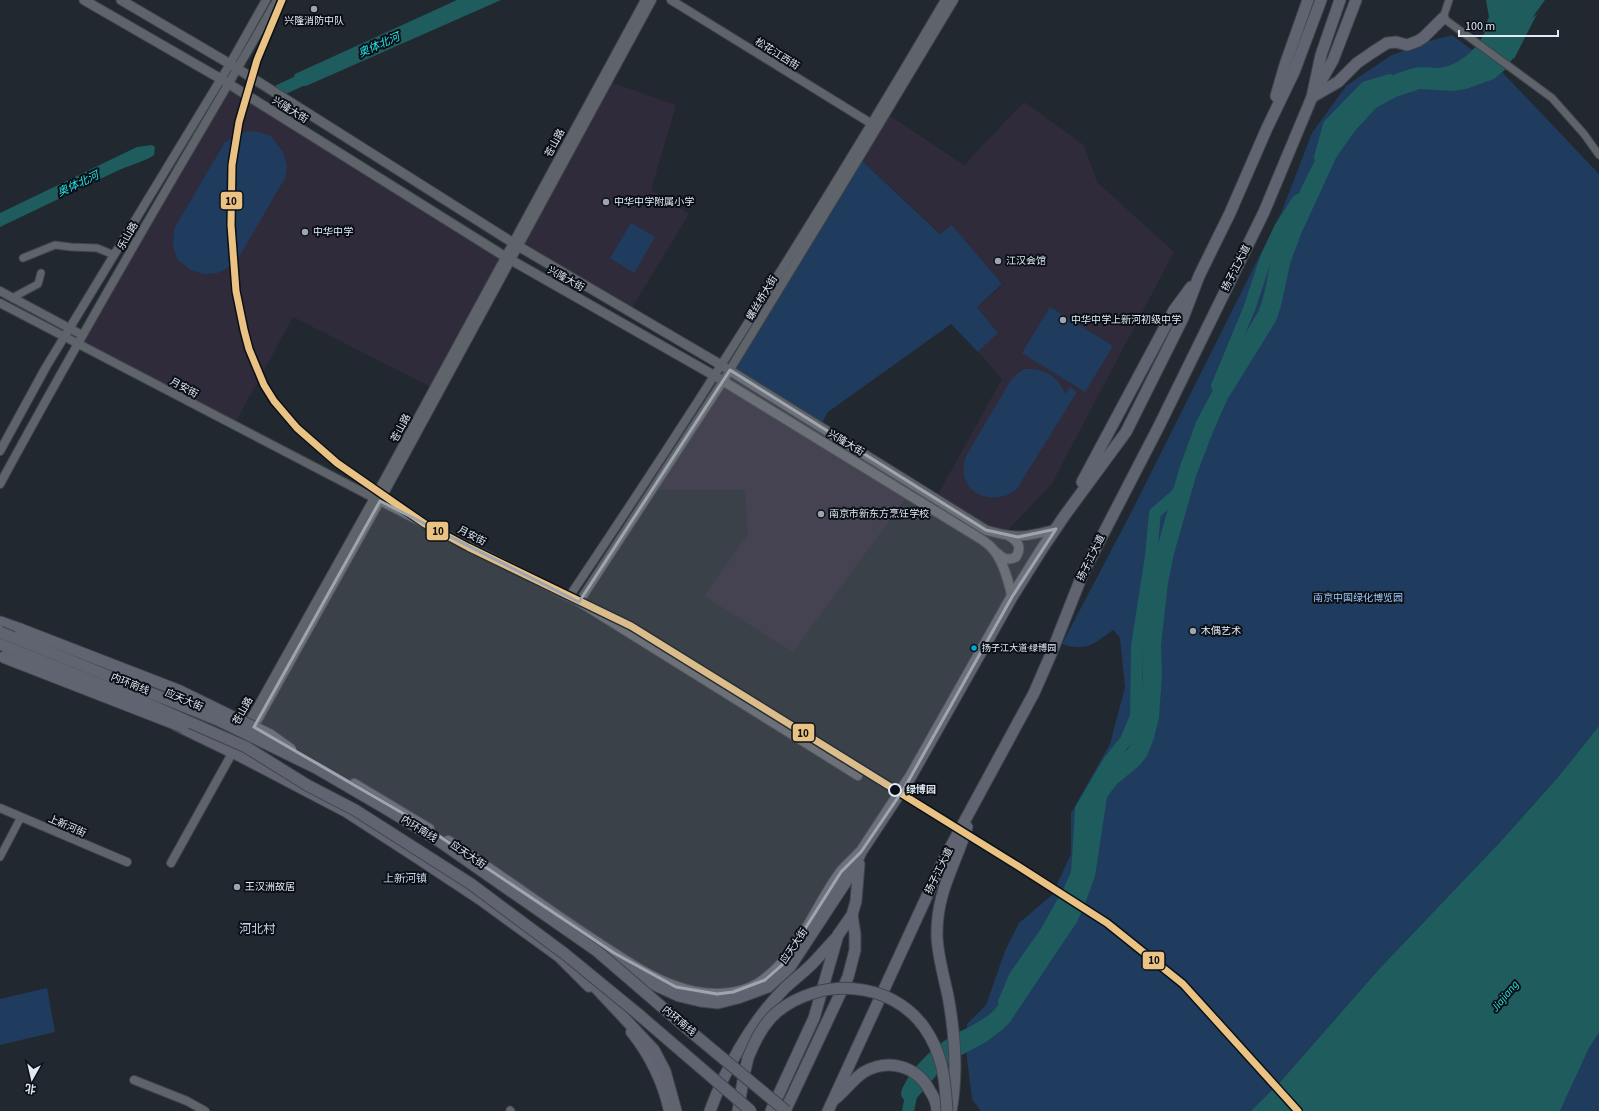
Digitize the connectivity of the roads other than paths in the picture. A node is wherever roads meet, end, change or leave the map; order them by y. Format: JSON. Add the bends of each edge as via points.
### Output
{"nodes":[{"id":1,"x":84,"y":0,"type":"edge"},
{"id":2,"x":121,"y":0,"type":"edge"},
{"id":3,"x":266,"y":0,"type":"edge"},
{"id":4,"x":277,"y":0,"type":"edge"},
{"id":5,"x":645,"y":0,"type":"edge"},
{"id":6,"x":652,"y":0,"type":"edge"},
{"id":7,"x":671,"y":0,"type":"edge"},
{"id":8,"x":945,"y":0,"type":"edge"},
{"id":9,"x":954,"y":0,"type":"edge"},
{"id":10,"x":1304,"y":0,"type":"edge"},
{"id":11,"x":1308,"y":0,"type":"edge"},
{"id":12,"x":1321,"y":0,"type":"edge"},
{"id":13,"x":1340,"y":0,"type":"edge"},
{"id":14,"x":1356,"y":0,"type":"edge"},
{"id":15,"x":1449,"y":0,"type":"edge"},
{"id":16,"x":1444,"y":18,"type":"junction"},
{"id":17,"x":1295,"y":39,"type":"junction"},
{"id":18,"x":230,"y":64,"type":"junction"},
{"id":19,"x":238,"y":69,"type":"junction"},
{"id":20,"x":225,"y":82,"type":"junction"},
{"id":21,"x":1312,"y":97,"type":"junction"},
{"id":22,"x":872,"y":124,"type":"junction"},
{"id":23,"x":1267,"y":128,"type":"junction"},
{"id":24,"x":1599,"y":155,"type":"edge"},
{"id":25,"x":516,"y":244,"type":"junction"},
{"id":26,"x":114,"y":255,"type":"junction"},
{"id":27,"x":23,"y":258,"type":"dead end"},
{"id":28,"x":508,"y":258,"type":"junction"},
{"id":29,"x":41,"y":273,"type":"dead end"},
{"id":30,"x":1199,"y":276,"type":"junction"},
{"id":31,"x":0,"y":292,"type":"edge"},
{"id":32,"x":12,"y":298,"type":"junction"},
{"id":33,"x":0,"y":303,"type":"edge"},
{"id":34,"x":70,"y":328,"type":"junction"},
{"id":35,"x":82,"y":335,"type":"junction"},
{"id":36,"x":64,"y":337,"type":"junction"},
{"id":37,"x":77,"y":343,"type":"junction"},
{"id":38,"x":721,"y":365,"type":"junction"},
{"id":39,"x":730,"y":370,"type":"junction"},
{"id":40,"x":714,"y":376,"type":"junction"},
{"id":41,"x":723,"y":381,"type":"junction"},
{"id":42,"x":0,"y":451,"type":"edge"},
{"id":43,"x":0,"y":484,"type":"edge"},
{"id":44,"x":377,"y":499,"type":"junction"},
{"id":45,"x":1065,"y":514,"type":"junction"},
{"id":46,"x":1056,"y":529,"type":"junction"},
{"id":47,"x":1008,"y":536,"type":"junction"},
{"id":48,"x":992,"y":548,"type":"junction"},
{"id":49,"x":569,"y":597,"type":"junction"},
{"id":50,"x":1012,"y":597,"type":"junction"},
{"id":51,"x":579,"y":602,"type":"junction"},
{"id":52,"x":0,"y":623,"type":"edge"},
{"id":53,"x":0,"y":632,"type":"edge"},
{"id":54,"x":0,"y":644,"type":"edge"},
{"id":55,"x":1,"y":654,"type":"edge"},
{"id":56,"x":249,"y":728,"type":"junction"},
{"id":57,"x":236,"y":754,"type":"junction"},
{"id":58,"x":316,"y":768,"type":"junction"},
{"id":59,"x":858,"y":776,"type":"dead end"},
{"id":60,"x":307,"y":785,"type":"junction"},
{"id":61,"x":975,"y":802,"type":"junction"},
{"id":62,"x":0,"y":808,"type":"edge"},
{"id":63,"x":21,"y":817,"type":"junction"},
{"id":64,"x":861,"y":852,"type":"junction"},
{"id":65,"x":0,"y":857,"type":"edge"},
{"id":66,"x":127,"y":862,"type":"dead end"},
{"id":67,"x":171,"y":864,"type":"dead end"},
{"id":68,"x":852,"y":915,"type":"junction"},
{"id":69,"x":838,"y":935,"type":"junction"},
{"id":70,"x":597,"y":951,"type":"junction"},
{"id":71,"x":565,"y":954,"type":"junction"},
{"id":72,"x":134,"y":1080,"type":"dead end"},
{"id":73,"x":765,"y":1094,"type":"junction"},
{"id":74,"x":833,"y":1101,"type":"junction"},
{"id":75,"x":670,"y":1108,"type":"edge"},
{"id":76,"x":205,"y":1111,"type":"edge"},
{"id":77,"x":710,"y":1111,"type":"edge"},
{"id":78,"x":738,"y":1111,"type":"edge"},
{"id":79,"x":751,"y":1111,"type":"edge"},
{"id":80,"x":771,"y":1111,"type":"edge"},
{"id":81,"x":785,"y":1111,"type":"edge"},
{"id":82,"x":792,"y":1111,"type":"edge"},
{"id":83,"x":828,"y":1111,"type":"edge"},
{"id":84,"x":937,"y":1111,"type":"edge"},
{"id":85,"x":947,"y":1111,"type":"edge"},
{"id":86,"x":951,"y":1111,"type":"edge"}],
"edges":[{"from":1,"to":20,"type":"main road","name":"兴隆大街"},
{"from":2,"to":18,"type":"main road","name":"兴隆大街"},
{"from":3,"to":18,"type":"street","name":"乐山路"},
{"from":4,"to":19,"type":"street","name":"乐山路"},
{"from":5,"to":25,"type":"street","name":"苍山路"},
{"from":6,"to":25,"type":"street","name":"苍山路"},
{"from":7,"to":22,"type":"street","name":"松花江西街"},
{"from":8,"to":22,"type":"street","name":"螺丝桥大街"},
{"from":9,"to":39,"type":"street","name":"螺丝桥大街"},
{"from":10,"to":17,"type":"main road"},
{"from":11,"to":17,"type":"highway"},
{"from":12,"to":23,"type":"highway","via":[[1294,72]]},
{"from":13,"to":21,"type":"highway","name":"扬子江大道","via":[[1321,54]]},
{"from":14,"to":21,"type":"highway","via":[[1333,60]]},
{"from":15,"to":16,"type":"street"},
{"from":16,"to":21,"type":"highway","via":[[1418,41],[1407,45],[1387,43],[1357,63],[1338,82]]},
{"from":16,"to":24,"type":"street","via":[[1552,98]]},
{"from":17,"to":23,"type":"highway"},
{"from":18,"to":19,"type":"main road","name":"兴隆大街"},
{"from":18,"to":20,"type":"street","name":"乐山路"},
{"from":19,"to":20,"type":"street","name":"乐山路"},
{"from":19,"to":25,"type":"main road","name":"兴隆大街"},
{"from":20,"to":26,"type":"street","name":"乐山路"},
{"from":20,"to":28,"type":"main road","name":"兴隆大街"},
{"from":20,"to":35,"type":"street","name":"乐山路"},
{"from":21,"to":61,"type":"highway","name":"扬子江大道","via":[[1264,212],[1159,426],[1083,573],[1034,693]]},
{"from":22,"to":38,"type":"street","name":"螺丝桥大街"},
{"from":23,"to":30,"type":"highway","via":[[1230,214]]},
{"from":25,"to":28,"type":"street","name":"苍山路"},
{"from":25,"to":38,"type":"main road","name":"兴隆大街"},
{"from":26,"to":27,"type":"street","via":[[97,248],[54,245]]},
{"from":26,"to":34,"type":"street","name":"乐山路"},
{"from":28,"to":40,"type":"main road","name":"兴隆大街"},
{"from":28,"to":44,"type":"street","name":"苍山路"},
{"from":29,"to":32,"type":"street","via":[[38,284]]},
{"from":30,"to":45,"type":"highway","via":[[1174,310]]},
{"from":30,"to":45,"type":"highway","via":[[1183,318],[1126,432]]},
{"from":31,"to":32,"type":"street"},
{"from":32,"to":34,"type":"street"},
{"from":33,"to":36,"type":"street","name":"月安街"},
{"from":34,"to":35,"type":"street"},
{"from":34,"to":36,"type":"street","name":"乐山路"},
{"from":35,"to":37,"type":"street","name":"乐山路"},
{"from":36,"to":37,"type":"street","name":"月安街"},
{"from":36,"to":42,"type":"street","name":"乐山路"},
{"from":37,"to":43,"type":"street","name":"乐山路"},
{"from":37,"to":44,"type":"street","name":"月安街"},
{"from":38,"to":39,"type":"main road","name":"兴隆大街"},
{"from":38,"to":40,"type":"street","name":"螺丝桥大街"},
{"from":39,"to":41,"type":"street","name":"螺丝桥大街"},
{"from":39,"to":47,"type":"main road","name":"兴隆大街","via":[[986,530]]},
{"from":40,"to":41,"type":"main road","name":"兴隆大街"},
{"from":40,"to":49,"type":"street","name":"螺丝桥大街"},
{"from":41,"to":48,"type":"main road","name":"兴隆大街","via":[[909,494]]},
{"from":41,"to":51,"type":"street","name":"螺丝桥大街"},
{"from":44,"to":49,"type":"street","name":"月安街"},
{"from":44,"to":56,"type":"street","name":"苍山路"},
{"from":45,"to":46,"type":"highway"},
{"from":46,"to":47,"type":"main road","name":"兴隆大街","via":[[1018,537]]},
{"from":46,"to":50,"type":"highway"},
{"from":47,"to":48,"type":"main road","via":[[1014,539],[1020,548],[1016,558],[1004,559]]},
{"from":48,"to":50,"type":"main road","name":"兴隆大街","via":[[1003,567]]},
{"from":49,"to":51,"type":"street","name":"月安街"},
{"from":50,"to":64,"type":"highway","via":[[904,787]]},
{"from":51,"to":59,"type":"street","name":"月安街"},
{"from":52,"to":56,"type":"main road","name":"应天大街"},
{"from":52,"to":58,"type":"highway","bridge":true,"via":[[180,691],[270,735]]},
{"from":53,"to":58,"type":"highway","name":"内环南线","bridge":true,"via":[[220,721]]},
{"from":54,"to":60,"type":"highway","name":"内环南线","bridge":true,"via":[[138,699],[246,747]]},
{"from":55,"to":57,"type":"main road","via":[[136,705]]},
{"from":55,"to":60,"type":"highway","bridge":true,"via":[[211,738]]},
{"from":56,"to":57,"type":"street","name":"苍山路"},
{"from":56,"to":64,"type":"main road","name":"应天大街","via":[[373,794],[642,970],[676,987],[697,992],[733,992],[765,980],[782,965],[841,872]]},
{"from":57,"to":67,"type":"street","name":"苍山路"},
{"from":57,"to":75,"type":"main road","via":[[346,812],[479,899],[559,957],[609,1006],[638,1041],[655,1069]]},
{"from":58,"to":70,"type":"highway","name":"内环南线","bridge":true,"via":[[436,840]]},
{"from":60,"to":71,"type":"highway","name":"内环南线","bridge":true,"via":[[355,810],[471,884]]},
{"from":61,"to":74,"type":"highway","name":"扬子江大道","via":[[944,859]]},
{"from":61,"to":86,"type":"highway","via":[[962,843],[942,891],[939,906],[937,937],[953,1026],[954,1094]]},
{"from":62,"to":63,"type":"street","name":"上新河街"},
{"from":63,"to":65,"type":"street"},
{"from":63,"to":66,"type":"street","name":"上新河街"},
{"from":64,"to":68,"type":"highway"},
{"from":64,"to":70,"type":"highway","bridge":true,"via":[[851,874],[790,967],[768,987],[754,993],[718,1003],[679,996],[644,980]]},
{"from":68,"to":69,"type":"highway"},
{"from":68,"to":81,"type":"highway","via":[[855,950],[848,977]]},
{"from":69,"to":77,"type":"highway","via":[[784,989],[755,1024],[715,1096]]},
{"from":69,"to":80,"type":"highway","via":[[814,1018]]},
{"from":70,"to":73,"type":"highway","name":"内环南线","bridge":true},
{"from":71,"to":75,"type":"highway","bridge":true,"via":[[654,1050],[665,1072]]},
{"from":71,"to":79,"type":"highway","name":"内环南线","bridge":true},
{"from":72,"to":76,"type":"street"},
{"from":73,"to":81,"type":"highway","name":"内环南线","bridge":true},
{"from":73,"to":82,"type":"highway","bridge":true},
{"from":74,"to":83,"type":"highway","name":"扬子江大道"},
{"from":74,"to":84,"type":"highway","via":[[856,1078],[872,1068],[889,1066],[907,1068],[920,1076],[936,1101]]},
{"from":78,"to":85,"type":"highway","bridge":true,"via":[[748,1058],[755,1040],[776,1013],[790,1003],[816,991],[854,988],[894,1001],[910,1012],[923,1026],[940,1058],[945,1080]]}]}
